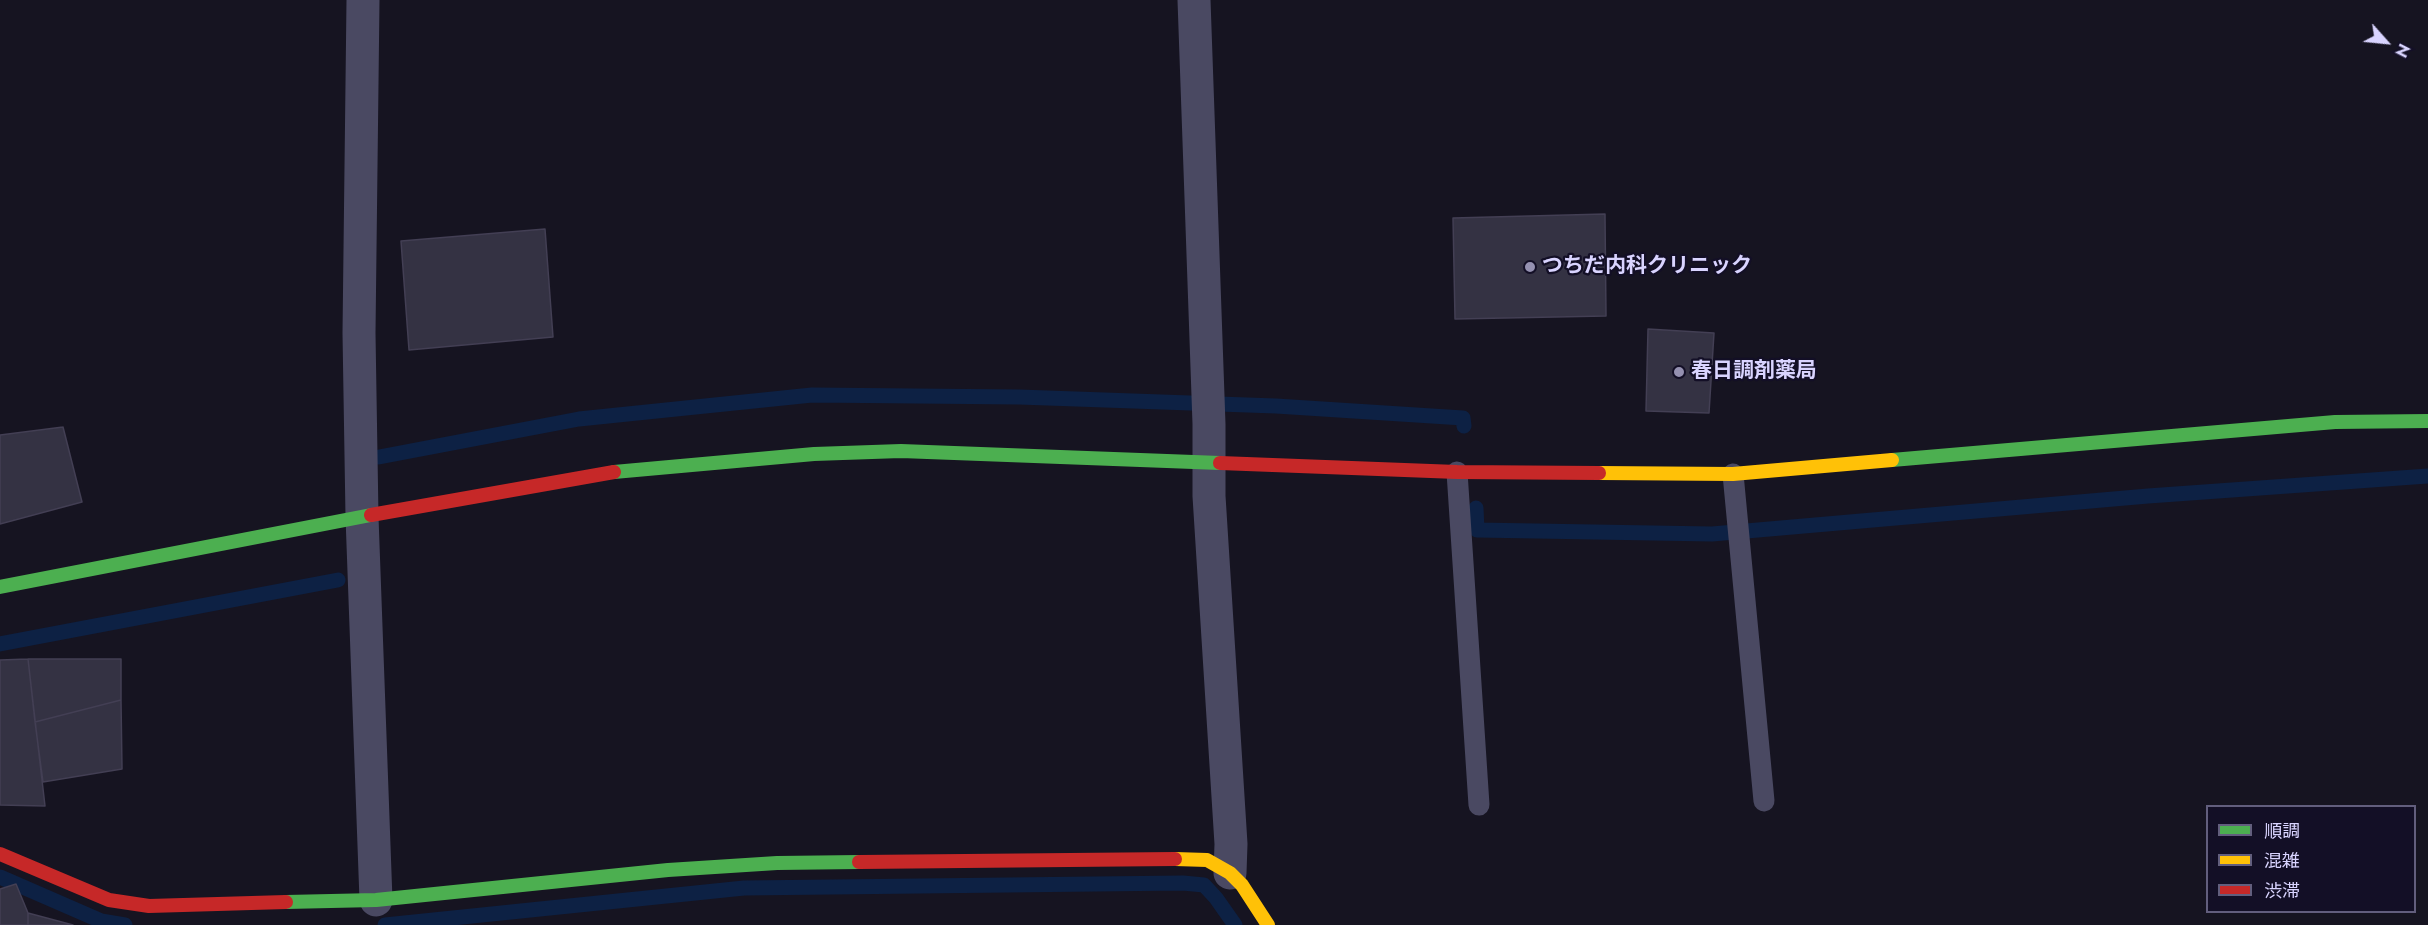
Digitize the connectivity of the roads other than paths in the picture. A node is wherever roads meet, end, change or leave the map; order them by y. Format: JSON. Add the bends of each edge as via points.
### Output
{"nodes":[{"id":1,"x":363,"y":0,"type":"edge"},
{"id":2,"x":1194,"y":0,"type":"edge"},
{"id":3,"x":2428,"y":421,"type":"edge"},
{"id":4,"x":1209,"y":462,"type":"junction"},
{"id":5,"x":1457,"y":472,"type":"junction"},
{"id":6,"x":1733,"y":474,"type":"junction"},
{"id":7,"x":362,"y":517,"type":"junction"},
{"id":8,"x":0,"y":587,"type":"edge"},
{"id":9,"x":1764,"y":801,"type":"dead end"},
{"id":10,"x":1479,"y":805,"type":"dead end"},
{"id":11,"x":0,"y":854,"type":"edge"},
{"id":12,"x":1230,"y":873,"type":"junction"},
{"id":13,"x":376,"y":900,"type":"junction"},
{"id":14,"x":1268,"y":925,"type":"edge"}],
"edges":[{"from":1,"to":7,"type":"street","via":[[359,333]]},
{"from":2,"to":4,"type":"street"},
{"from":3,"to":6,"type":"street","via":[[2335,422]]},
{"from":4,"to":5,"type":"street"},
{"from":4,"to":7,"type":"street","via":[[923,452],[814,454],[611,472]]},
{"from":4,"to":12,"type":"street"},
{"from":5,"to":6,"type":"street"},
{"from":5,"to":10,"type":"lane"},
{"from":6,"to":9,"type":"lane"},
{"from":7,"to":8,"type":"street"},
{"from":7,"to":13,"type":"street"},
{"from":11,"to":13,"type":"street","via":[[109,900],[149,906]]},
{"from":12,"to":13,"type":"street","via":[[1207,860],[1183,859],[777,862]]},
{"from":12,"to":14,"type":"street"}]}
